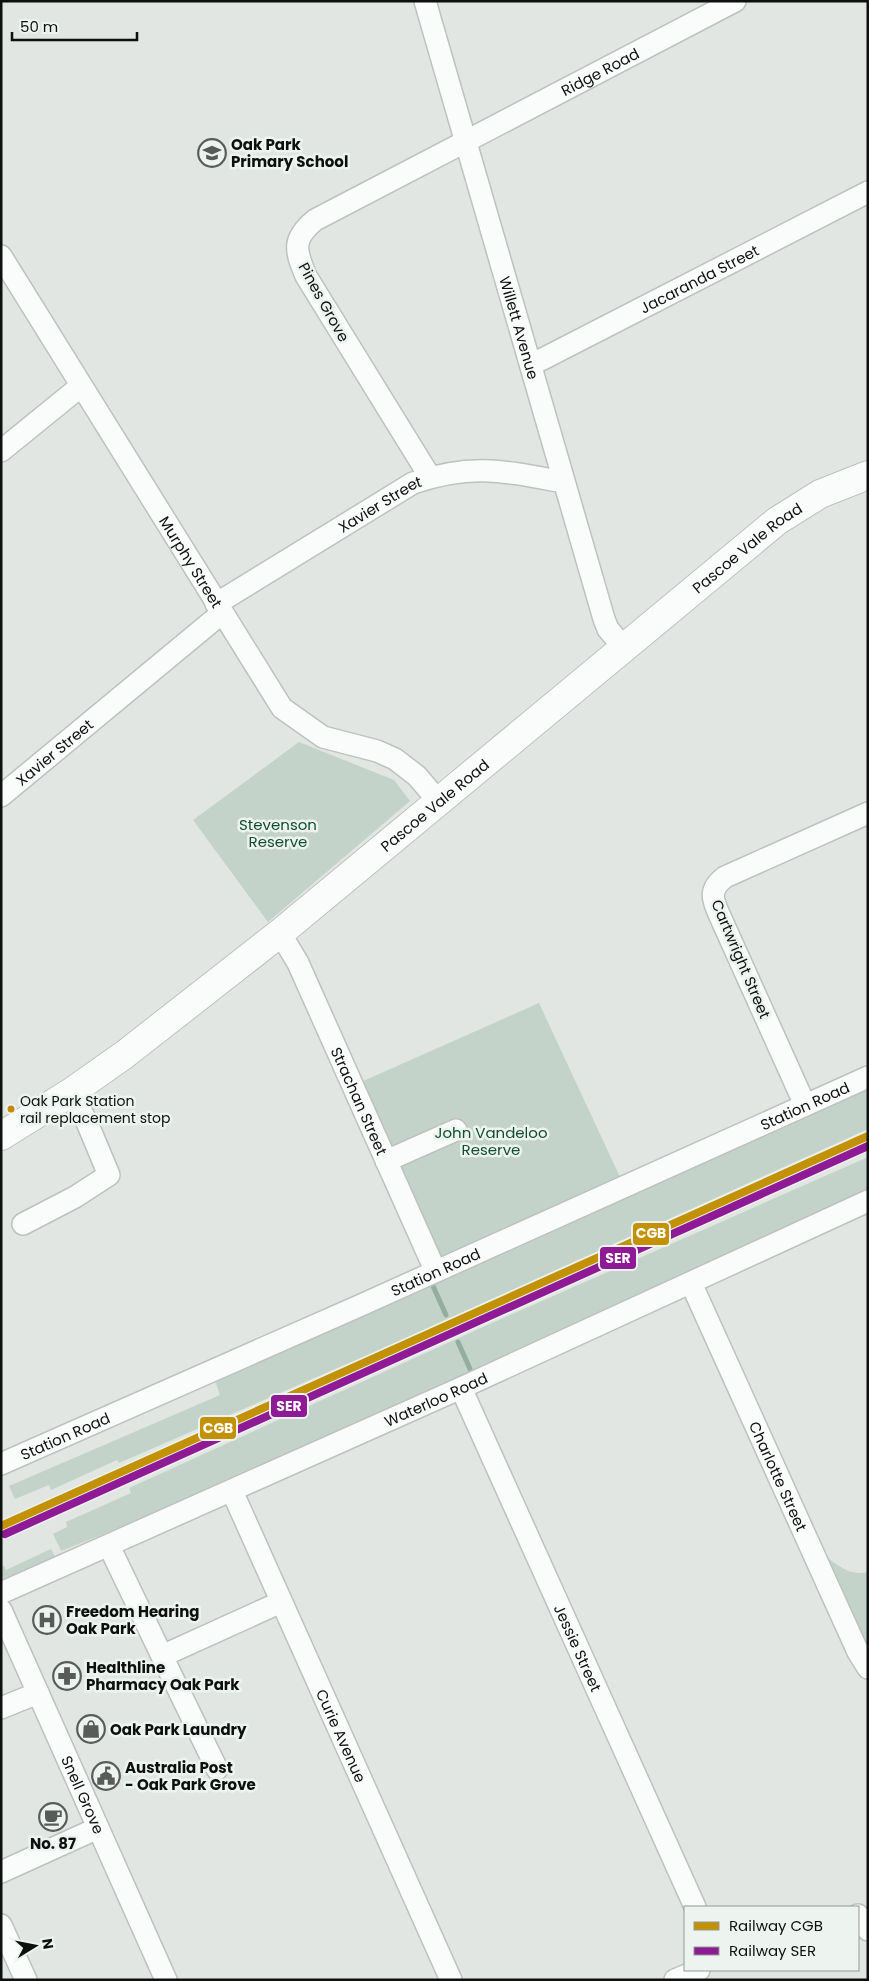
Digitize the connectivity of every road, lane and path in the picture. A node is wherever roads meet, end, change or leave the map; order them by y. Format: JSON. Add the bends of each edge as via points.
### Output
{"nodes":[{"id":1,"x":425,"y":1,"type":"edge"},
{"id":2,"x":735,"y":1,"type":"edge"},
{"id":3,"x":465,"y":142,"type":"junction"},
{"id":4,"x":868,"y":192,"type":"edge"},
{"id":5,"x":1,"y":256,"type":"edge"},
{"id":6,"x":531,"y":365,"type":"junction"},
{"id":7,"x":81,"y":386,"type":"junction"},
{"id":8,"x":1,"y":451,"type":"edge"},
{"id":9,"x":868,"y":474,"type":"edge"},
{"id":10,"x":430,"y":477,"type":"junction"},
{"id":11,"x":563,"y":482,"type":"junction"},
{"id":12,"x":219,"y":609,"type":"junction"},
{"id":13,"x":624,"y":648,"type":"junction"},
{"id":14,"x":1,"y":796,"type":"edge"},
{"id":15,"x":439,"y":802,"type":"junction"},
{"id":16,"x":868,"y":813,"type":"edge"},
{"id":17,"x":280,"y":933,"type":"junction"},
{"id":18,"x":868,"y":1077,"type":"edge"},
{"id":19,"x":70,"y":1093,"type":"junction"},
{"id":20,"x":805,"y":1105,"type":"junction"},
{"id":21,"x":456,"y":1130,"type":"dead end"},
{"id":22,"x":1,"y":1136,"type":"edge"},
{"id":23,"x":386,"y":1161,"type":"junction"},
{"id":24,"x":868,"y":1201,"type":"edge"},
{"id":25,"x":23,"y":1224,"type":"dead end"},
{"id":26,"x":435,"y":1270,"type":"junction"},
{"id":27,"x":691,"y":1283,"type":"junction"},
{"id":28,"x":461,"y":1388,"type":"junction"},
{"id":29,"x":1,"y":1464,"type":"edge"},
{"id":30,"x":232,"y":1490,"type":"junction"},
{"id":31,"x":109,"y":1546,"type":"junction"},
{"id":32,"x":1,"y":1594,"type":"edge"},
{"id":33,"x":281,"y":1602,"type":"junction"},
{"id":34,"x":1,"y":1610,"type":"edge"},
{"id":35,"x":162,"y":1656,"type":"junction"},
{"id":36,"x":868,"y":1668,"type":"edge"},
{"id":37,"x":38,"y":1693,"type":"junction"},
{"id":38,"x":1,"y":1708,"type":"edge"},
{"id":39,"x":217,"y":1769,"type":"dead end"},
{"id":40,"x":98,"y":1828,"type":"junction"},
{"id":41,"x":1,"y":1872,"type":"edge"},
{"id":42,"x":694,"y":1906,"type":"edge"},
{"id":43,"x":859,"y":1916,"type":"edge"},
{"id":44,"x":1,"y":1925,"type":"edge"},
{"id":45,"x":868,"y":1930,"type":"edge"},
{"id":46,"x":697,"y":1971,"type":"edge"},
{"id":47,"x":26,"y":1980,"type":"edge"},
{"id":48,"x":166,"y":1980,"type":"edge"},
{"id":49,"x":451,"y":1980,"type":"edge"},
{"id":50,"x":675,"y":1980,"type":"edge"}],
"edges":[{"from":1,"to":3,"type":"street","name":"Willett Avenue"},
{"from":2,"to":3,"type":"street","name":"Ridge Road"},
{"from":3,"to":6,"type":"street","name":"Willett Avenue"},
{"from":3,"to":10,"type":"street","name":"Pines Grove","via":[[315,220],[306,227],[297,242],[306,276]]},
{"from":4,"to":6,"type":"street","name":"Jacaranda Street"},
{"from":5,"to":7,"type":"street","name":"Murphy Street"},
{"from":6,"to":11,"type":"street","name":"Willett Avenue"},
{"from":7,"to":8,"type":"street"},
{"from":7,"to":12,"type":"street","name":"Murphy Street"},
{"from":9,"to":13,"type":"main road","name":"Pascoe Vale Road","via":[[820,494],[789,512]]},
{"from":10,"to":11,"type":"street","name":"Xavier Street","via":[[473,469]]},
{"from":10,"to":12,"type":"street","name":"Xavier Street","via":[[394,494]]},
{"from":11,"to":13,"type":"street","name":"Willett Avenue","via":[[604,619]]},
{"from":12,"to":14,"type":"street","name":"Xavier Street"},
{"from":12,"to":15,"type":"street","name":"Murphy Street","via":[[282,708],[323,737],[378,751],[395,759],[417,776]]},
{"from":13,"to":15,"type":"main road","name":"Pascoe Vale Road"},
{"from":15,"to":17,"type":"main road","name":"Pascoe Vale Road"},
{"from":16,"to":20,"type":"street","name":"Cartwright Street","via":[[725,877],[713,891],[723,923]]},
{"from":17,"to":19,"type":"main road","name":"Pascoe Vale Road"},
{"from":17,"to":23,"type":"street","name":"Strachan Street","via":[[298,964]]},
{"from":18,"to":20,"type":"street","name":"Station Road"},
{"from":19,"to":22,"type":"main road","name":"Pascoe Vale Road"},
{"from":19,"to":25,"type":"street","via":[[86,1120],[109,1175]]},
{"from":20,"to":26,"type":"street","name":"Station Road"},
{"from":21,"to":23,"type":"street"},
{"from":23,"to":26,"type":"street","name":"Strachan Street"},
{"from":24,"to":27,"type":"street","name":"Waterloo Road"},
{"from":26,"to":29,"type":"street","name":"Station Road"},
{"from":27,"to":28,"type":"street","name":"Waterloo Road"},
{"from":27,"to":36,"type":"street","name":"Charlotte Street"},
{"from":28,"to":30,"type":"street","name":"Waterloo Road"},
{"from":28,"to":42,"type":"street","name":"Jessie Street"},
{"from":30,"to":31,"type":"street","name":"Waterloo Road"},
{"from":30,"to":33,"type":"street","name":"Curie Avenue"},
{"from":31,"to":32,"type":"street","name":"Waterloo Road"},
{"from":31,"to":35,"type":"street"},
{"from":33,"to":35,"type":"street"},
{"from":33,"to":49,"type":"street","name":"Curie Avenue"},
{"from":34,"to":37,"type":"street","name":"Snell Grove"},
{"from":35,"to":39,"type":"street"},
{"from":37,"to":38,"type":"street"},
{"from":37,"to":40,"type":"street","name":"Snell Grove"},
{"from":40,"to":41,"type":"street"},
{"from":40,"to":48,"type":"street","name":"Snell Grove"},
{"from":43,"to":45,"type":"street"},
{"from":44,"to":47,"type":"street"},
{"from":46,"to":50,"type":"street"}]}
